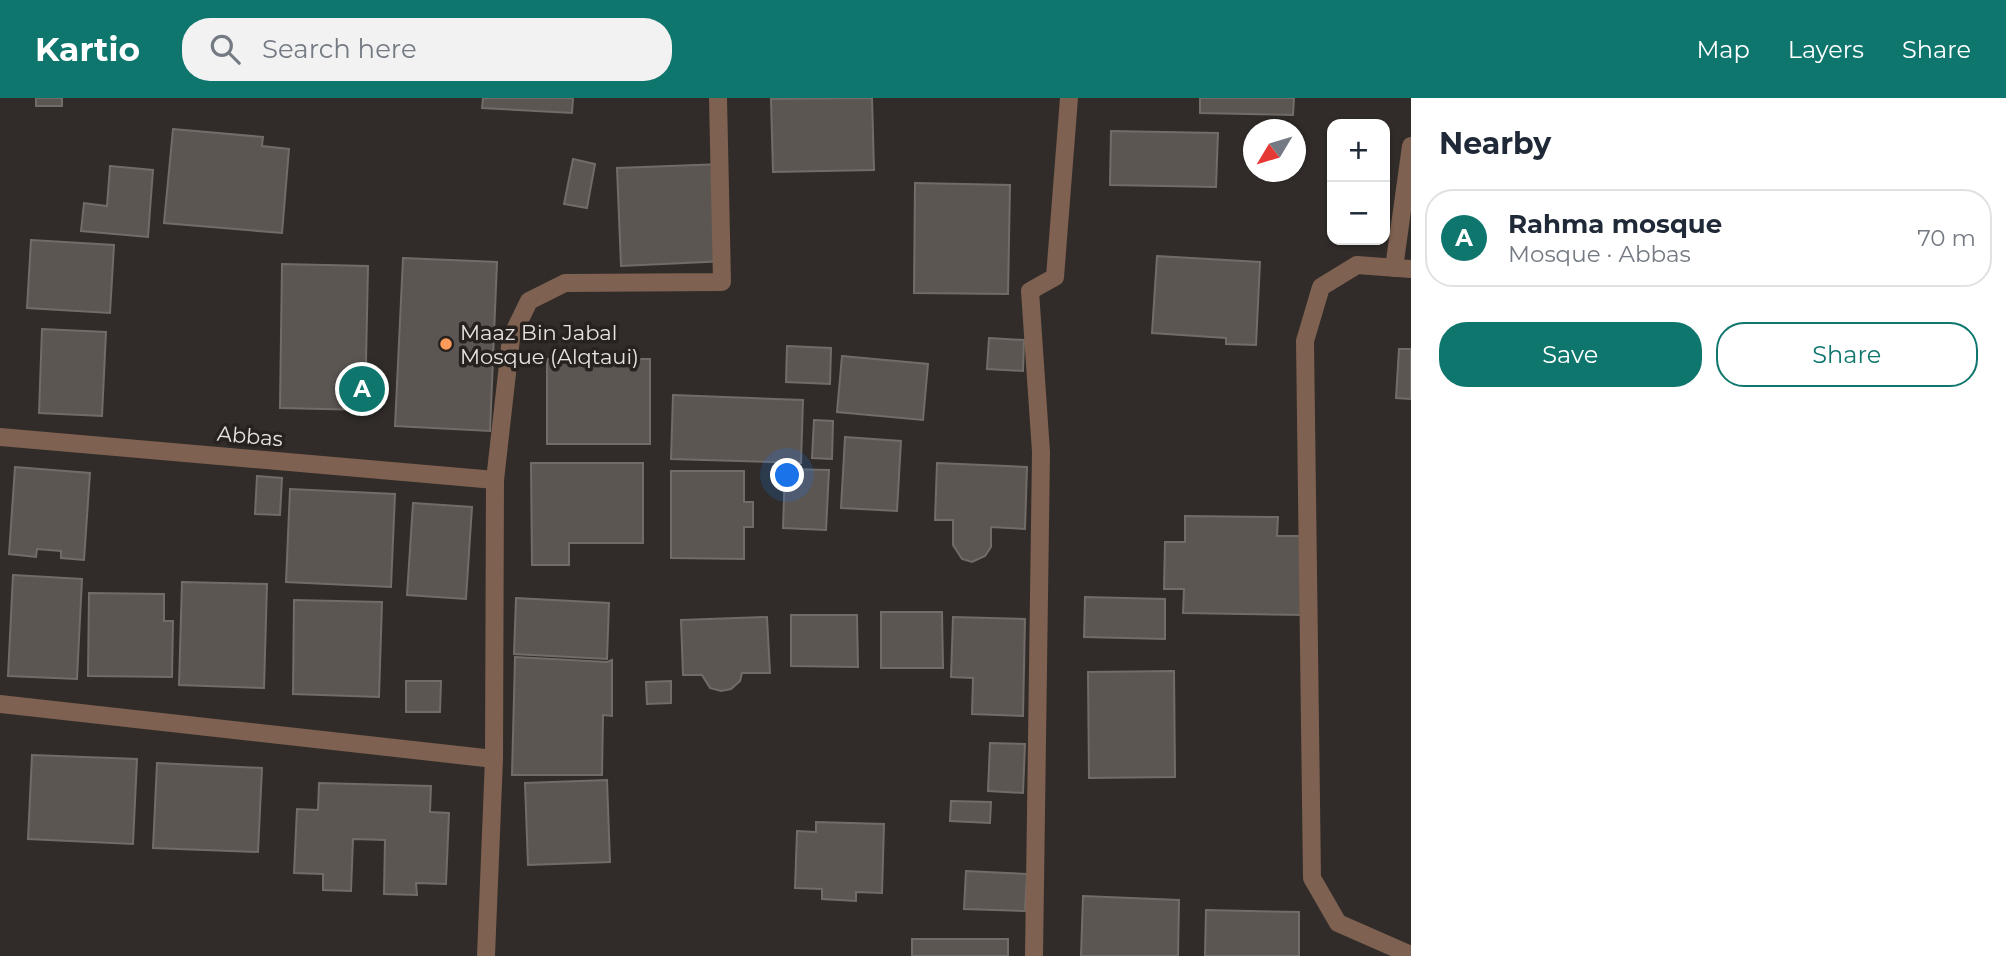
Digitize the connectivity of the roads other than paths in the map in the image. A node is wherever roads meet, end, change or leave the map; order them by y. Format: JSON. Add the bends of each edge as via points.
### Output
{"nodes":[{"id":1,"x":718,"y":98,"type":"edge"},
{"id":2,"x":1069,"y":98,"type":"edge"},
{"id":3,"x":1411,"y":146,"type":"edge"},
{"id":4,"x":1403,"y":269,"type":"edge"},
{"id":5,"x":0,"y":437,"type":"edge"},
{"id":6,"x":495,"y":480,"type":"junction"},
{"id":7,"x":0,"y":704,"type":"edge"},
{"id":8,"x":494,"y":759,"type":"junction"},
{"id":9,"x":1411,"y":955,"type":"edge"},
{"id":10,"x":486,"y":956,"type":"edge"},
{"id":11,"x":1034,"y":956,"type":"edge"}],
"edges":[{"from":1,"to":6,"type":"street","via":[[722,282],[565,283],[529,300],[511,338]]},
{"from":2,"to":11,"type":"street","via":[[1055,277],[1030,291],[1041,452]]},
{"from":3,"to":4,"type":"street"},
{"from":4,"to":9,"type":"street","via":[[1357,265],[1321,287],[1305,341],[1312,878],[1338,923]]},
{"from":5,"to":6,"type":"street","name":"Abbas"},
{"from":6,"to":8,"type":"street"},
{"from":7,"to":8,"type":"street"},
{"from":8,"to":10,"type":"street"}]}
